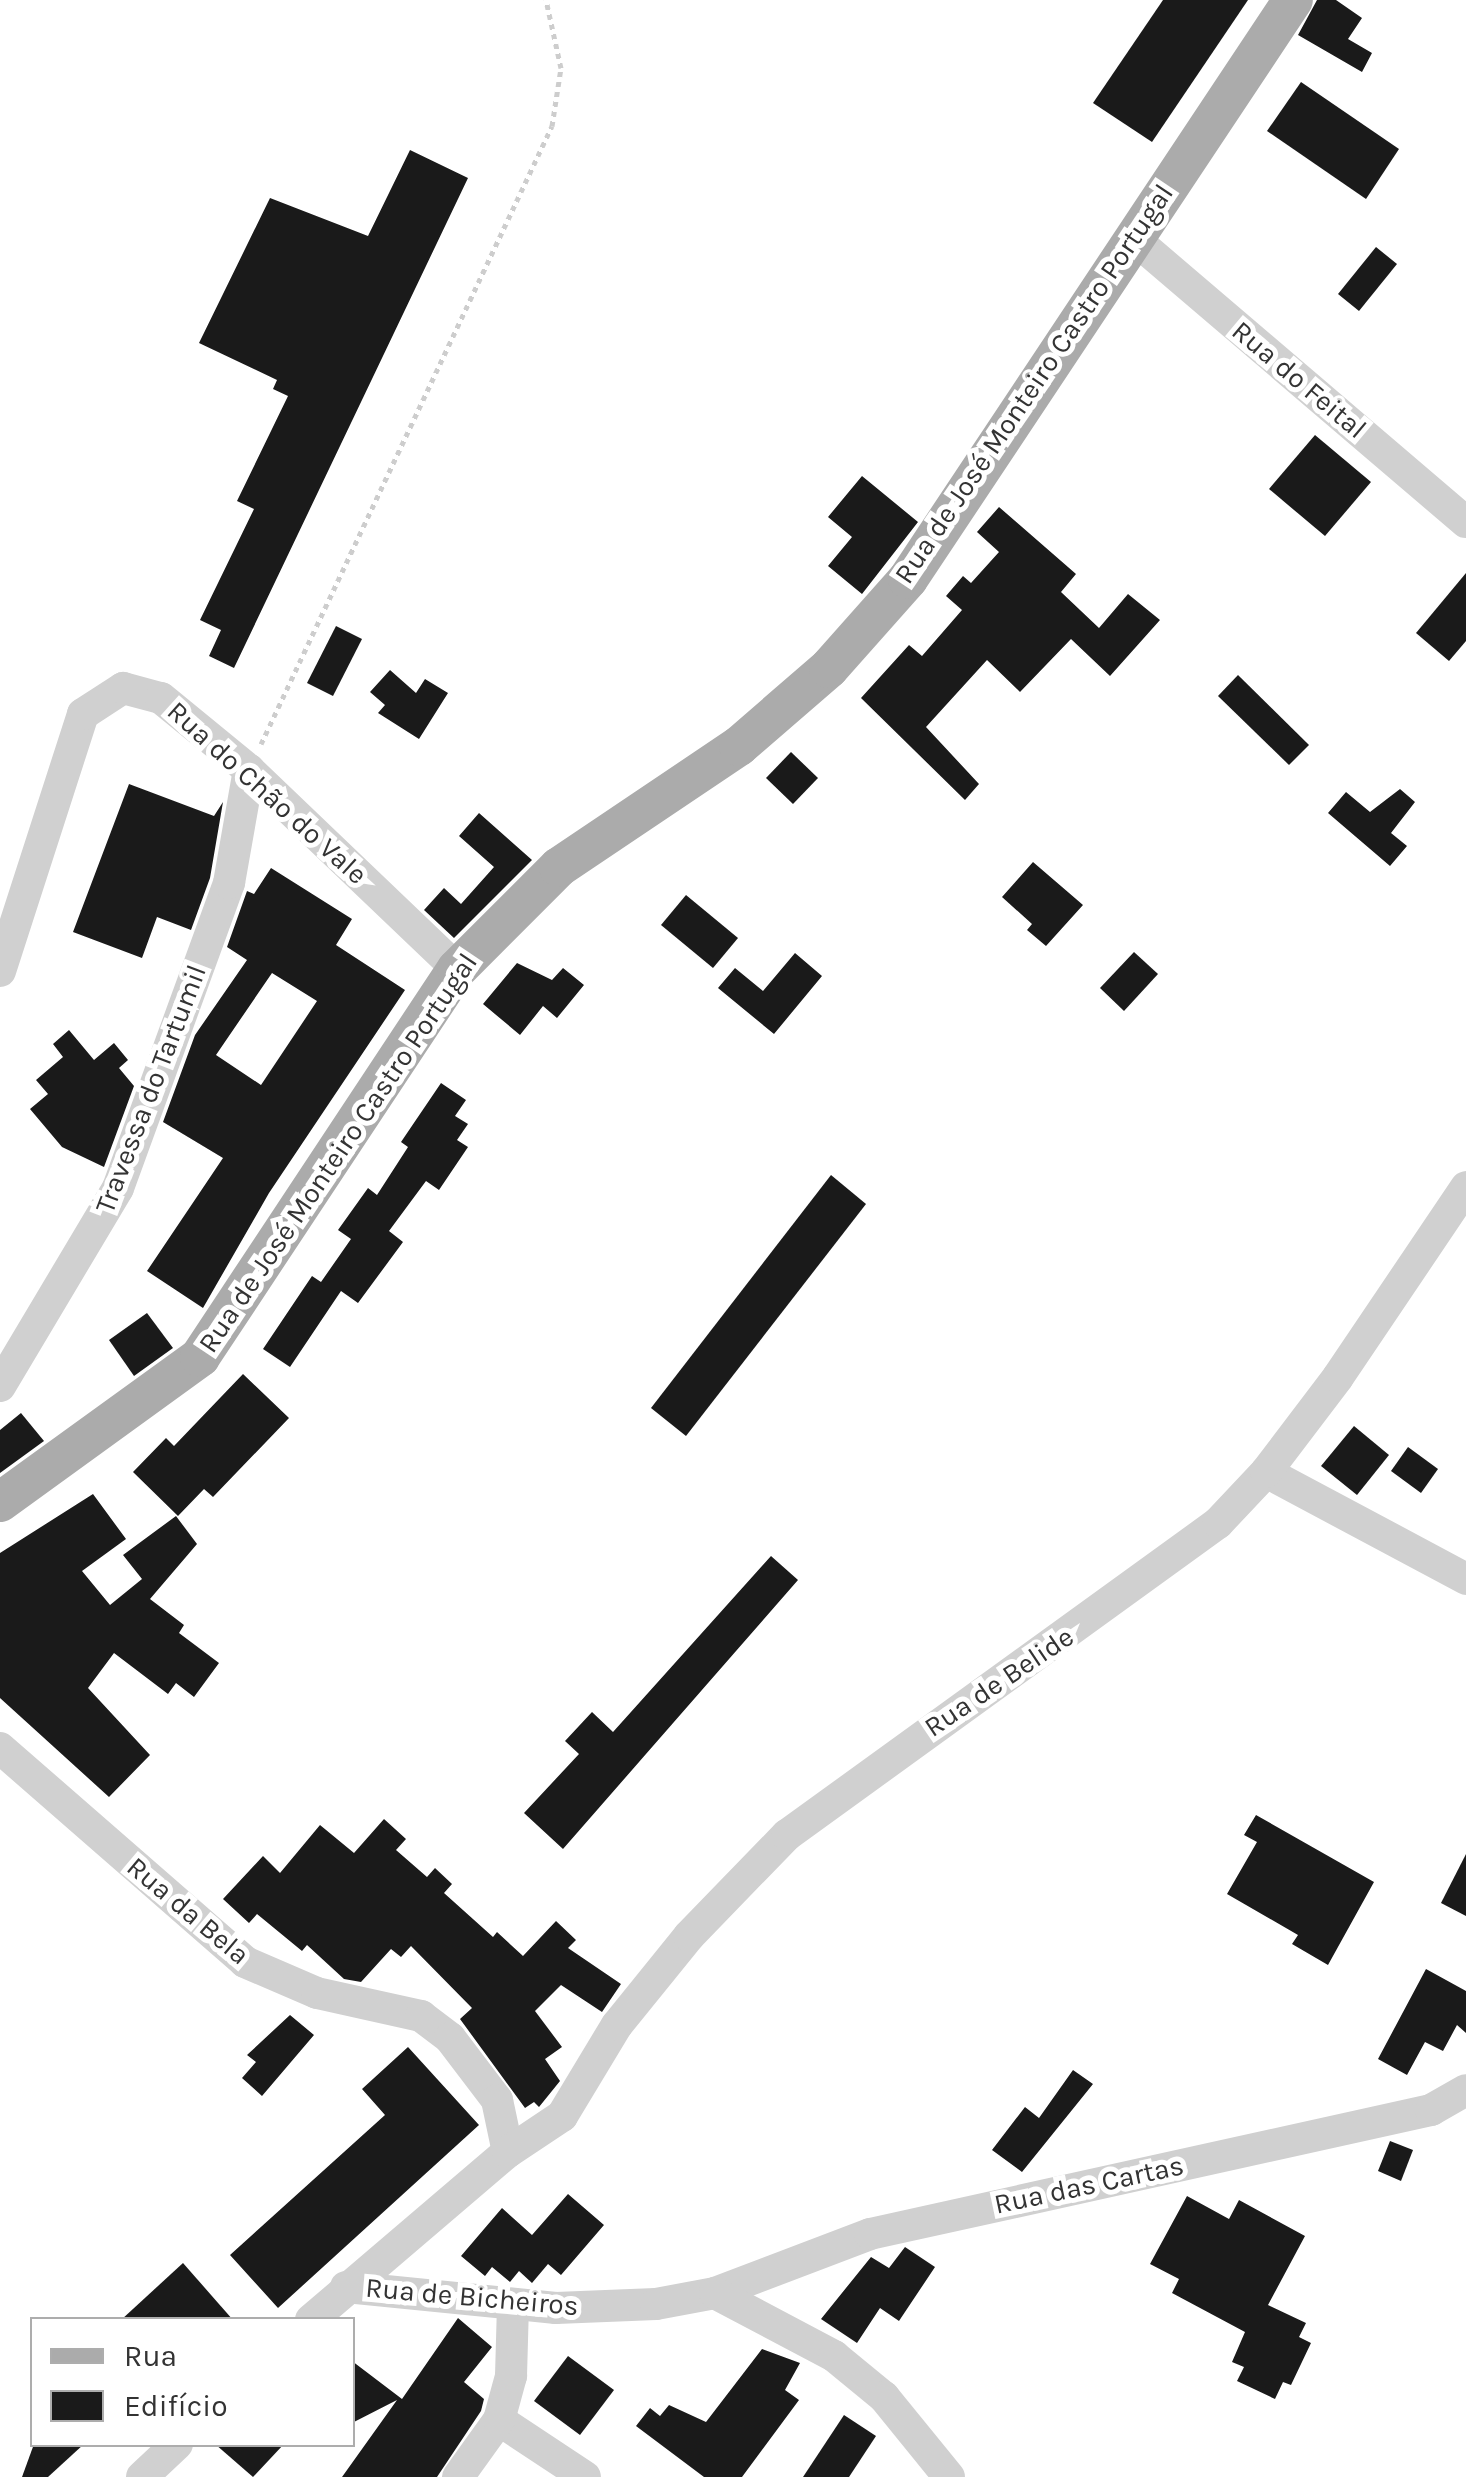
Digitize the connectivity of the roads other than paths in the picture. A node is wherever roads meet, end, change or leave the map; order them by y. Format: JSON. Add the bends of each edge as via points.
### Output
{"nodes":[{"id":1,"x":1292,"y":0,"type":"edge"},
{"id":2,"x":1132,"y":238,"type":"junction"},
{"id":3,"x":1466,"y":522,"type":"edge"},
{"id":4,"x":248,"y":770,"type":"junction"},
{"id":5,"x":457,"y":969,"type":"junction"},
{"id":6,"x":0,"y":970,"type":"edge"},
{"id":7,"x":1466,"y":1187,"type":"edge"},
{"id":8,"x":0,"y":1386,"type":"edge"},
{"id":9,"x":1266,"y":1472,"type":"junction"},
{"id":10,"x":0,"y":1502,"type":"edge"},
{"id":11,"x":1466,"y":1579,"type":"edge"},
{"id":12,"x":0,"y":1748,"type":"edge"},
{"id":13,"x":1466,"y":2090,"type":"edge"},
{"id":14,"x":508,"y":2152,"type":"junction"},
{"id":15,"x":346,"y":2286,"type":"junction"},
{"id":16,"x":716,"y":2293,"type":"junction"},
{"id":17,"x":513,"y":2304,"type":"junction"},
{"id":18,"x":314,"y":2317,"type":"edge"},
{"id":19,"x":499,"y":2420,"type":"junction"},
{"id":20,"x":173,"y":2447,"type":"edge"},
{"id":21,"x":142,"y":2477,"type":"edge"},
{"id":22,"x":458,"y":2477,"type":"edge"},
{"id":23,"x":585,"y":2477,"type":"edge"},
{"id":24,"x":949,"y":2477,"type":"edge"}],
"edges":[{"from":1,"to":2,"type":"main road","name":"Rua de José Monteiro Castro Portugal"},
{"from":2,"to":3,"type":"street","name":"Rua do Feital"},
{"from":2,"to":5,"type":"main road","name":"Rua de José Monteiro Castro Portugal","via":[[908,579],[829,668],[739,746],[559,867]]},
{"from":4,"to":5,"type":"street","name":"Rua do Chão do Vale"},
{"from":4,"to":6,"type":"street","name":"Rua do Chão do Vale","via":[[161,698],[123,688],[83,714]]},
{"from":4,"to":8,"type":"street","name":"Travessa do Tartumil","via":[[229,882],[118,1188]]},
{"from":5,"to":10,"type":"main road","name":"Rua de José Monteiro Castro Portugal","via":[[200,1357]]},
{"from":7,"to":9,"type":"street","name":"Rua de Belide"},
{"from":9,"to":11,"type":"street"},
{"from":9,"to":14,"type":"street","name":"Rua de Belide","via":[[1218,1523],[1119,1600],[787,1835],[689,1936],[629,2010],[562,2116]]},
{"from":12,"to":14,"type":"street","name":"Rua da Bela","via":[[245,1962],[317,1992],[421,2016],[450,2038],[496,2100]]},
{"from":13,"to":16,"type":"street","name":"Rua das Cartas","via":[[1431,2110],[870,2234]]},
{"from":14,"to":15,"type":"street","name":"Rua de Belide","via":[[457,2201]]},
{"from":15,"to":17,"type":"street","name":"Rua de Bicheiros"},
{"from":15,"to":18,"type":"street","name":"Rua de Belide"},
{"from":16,"to":17,"type":"street","name":"Rua de Bicheiros","via":[[656,2304]]},
{"from":16,"to":24,"type":"street","via":[[834,2356],[884,2396]]},
{"from":17,"to":19,"type":"street","via":[[511,2376]]},
{"from":19,"to":22,"type":"street"},
{"from":19,"to":23,"type":"street"},
{"from":20,"to":21,"type":"street"}]}
